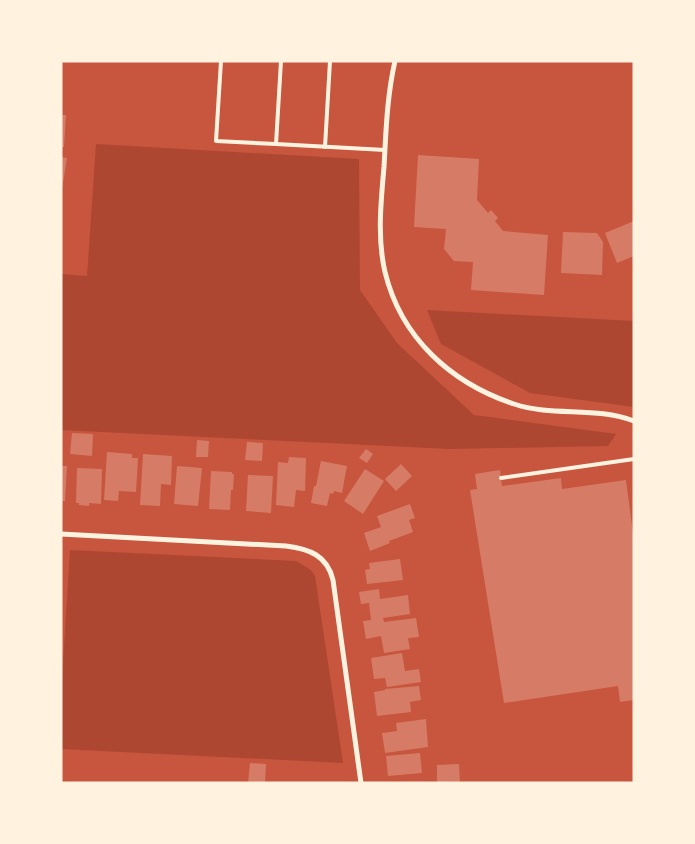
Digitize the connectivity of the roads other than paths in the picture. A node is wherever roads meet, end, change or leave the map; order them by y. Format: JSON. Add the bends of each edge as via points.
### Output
{"nodes":[{"id":1,"x":221,"y":61,"type":"edge"},
{"id":2,"x":281,"y":61,"type":"edge"},
{"id":3,"x":330,"y":61,"type":"edge"},
{"id":4,"x":395,"y":61,"type":"edge"},
{"id":5,"x":276,"y":144,"type":"junction"},
{"id":6,"x":325,"y":147,"type":"junction"},
{"id":7,"x":385,"y":150,"type":"junction"},
{"id":8,"x":634,"y":421,"type":"edge"},
{"id":9,"x":634,"y":459,"type":"edge"},
{"id":10,"x":501,"y":478,"type":"dead end"},
{"id":11,"x":61,"y":534,"type":"edge"},
{"id":12,"x":361,"y":783,"type":"edge"}],
"edges":[{"from":1,"to":5,"type":"lane","via":[[216,141]]},
{"from":2,"to":5,"type":"lane"},
{"from":3,"to":6,"type":"lane"},
{"from":4,"to":7,"type":"street","via":[[387,105]]},
{"from":5,"to":6,"type":"lane"},
{"from":6,"to":7,"type":"lane"},
{"from":7,"to":8,"type":"street","via":[[380,229],[385,271],[398,308],[416,340],[462,379],[501,399],[530,408],[600,414]]},
{"from":9,"to":10,"type":"lane"},
{"from":11,"to":12,"type":"street","via":[[286,546],[309,550],[319,556],[333,580]]}]}
